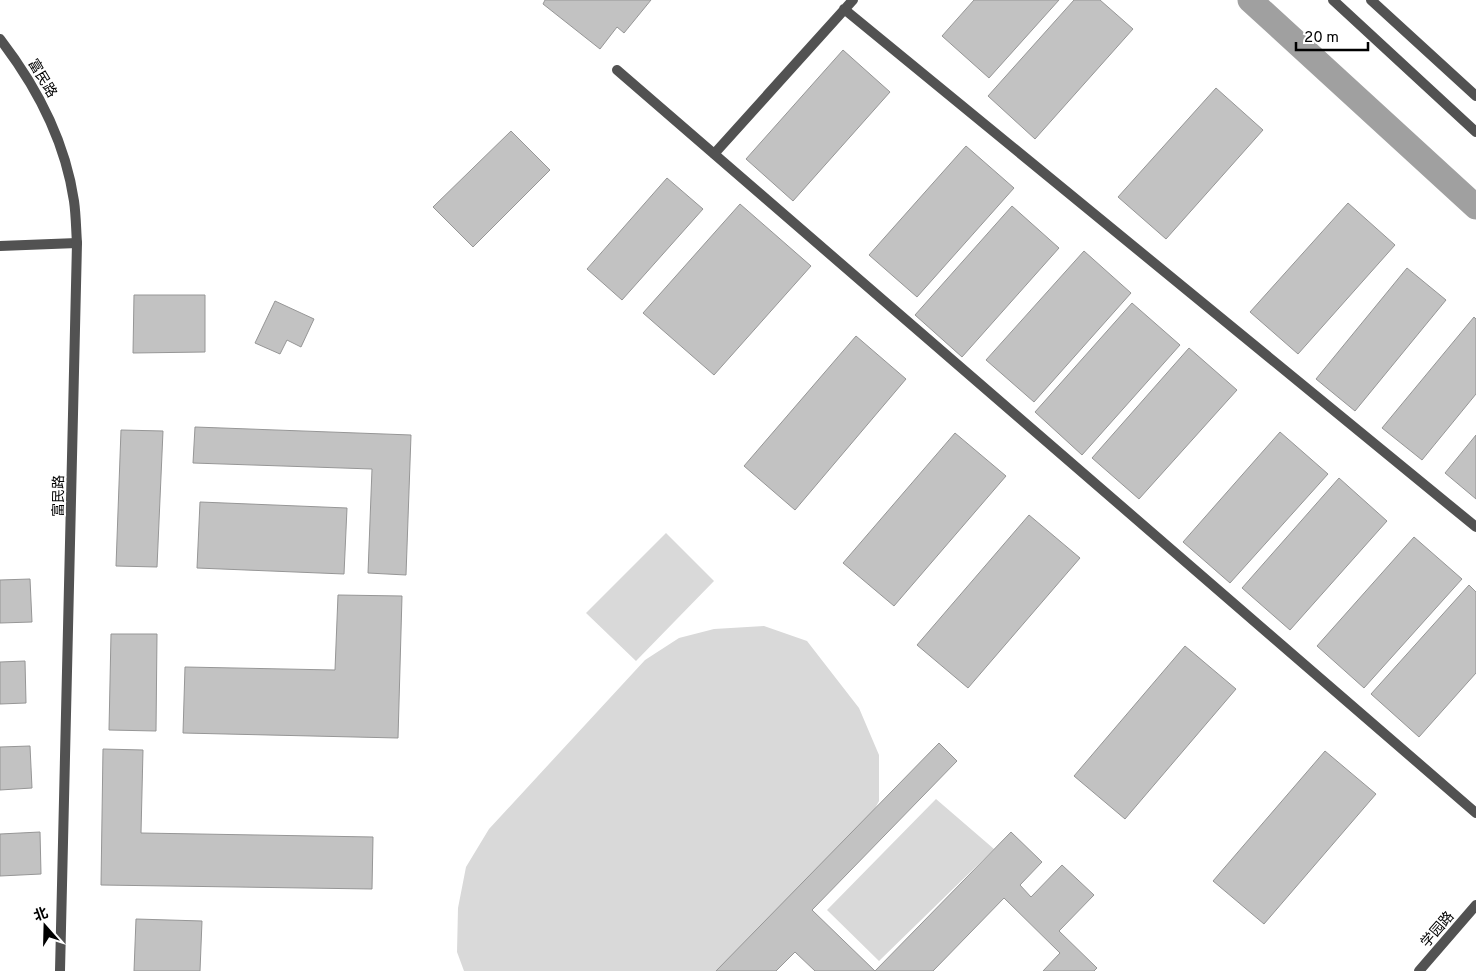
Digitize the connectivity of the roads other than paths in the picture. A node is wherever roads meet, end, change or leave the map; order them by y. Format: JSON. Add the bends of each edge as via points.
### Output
{"nodes":[{"id":1,"x":853,"y":0,"type":"edge"},
{"id":2,"x":1333,"y":0,"type":"edge"},
{"id":3,"x":1372,"y":0,"type":"edge"},
{"id":4,"x":844,"y":9,"type":"junction"},
{"id":5,"x":0,"y":39,"type":"edge"},
{"id":6,"x":617,"y":70,"type":"dead end"},
{"id":7,"x":1476,"y":96,"type":"edge"},
{"id":8,"x":1476,"y":132,"type":"edge"},
{"id":9,"x":714,"y":154,"type":"junction"},
{"id":10,"x":77,"y":243,"type":"junction"},
{"id":11,"x":0,"y":246,"type":"edge"},
{"id":12,"x":1476,"y":527,"type":"edge"},
{"id":13,"x":1476,"y":813,"type":"edge"},
{"id":14,"x":1476,"y":905,"type":"edge"},
{"id":15,"x":60,"y":971,"type":"edge"},
{"id":16,"x":1419,"y":971,"type":"edge"}],
"edges":[{"from":1,"to":4,"type":"street"},
{"from":2,"to":8,"type":"street"},
{"from":3,"to":7,"type":"street"},
{"from":4,"to":9,"type":"street"},
{"from":4,"to":12,"type":"street"},
{"from":5,"to":10,"type":"street","name":"富民路","via":[[28,78],[57,134],[74,202]]},
{"from":6,"to":9,"type":"street"},
{"from":9,"to":13,"type":"street"},
{"from":10,"to":11,"type":"street"},
{"from":10,"to":15,"type":"street","name":"富民路"},
{"from":14,"to":16,"type":"street","name":"学园路"}]}
